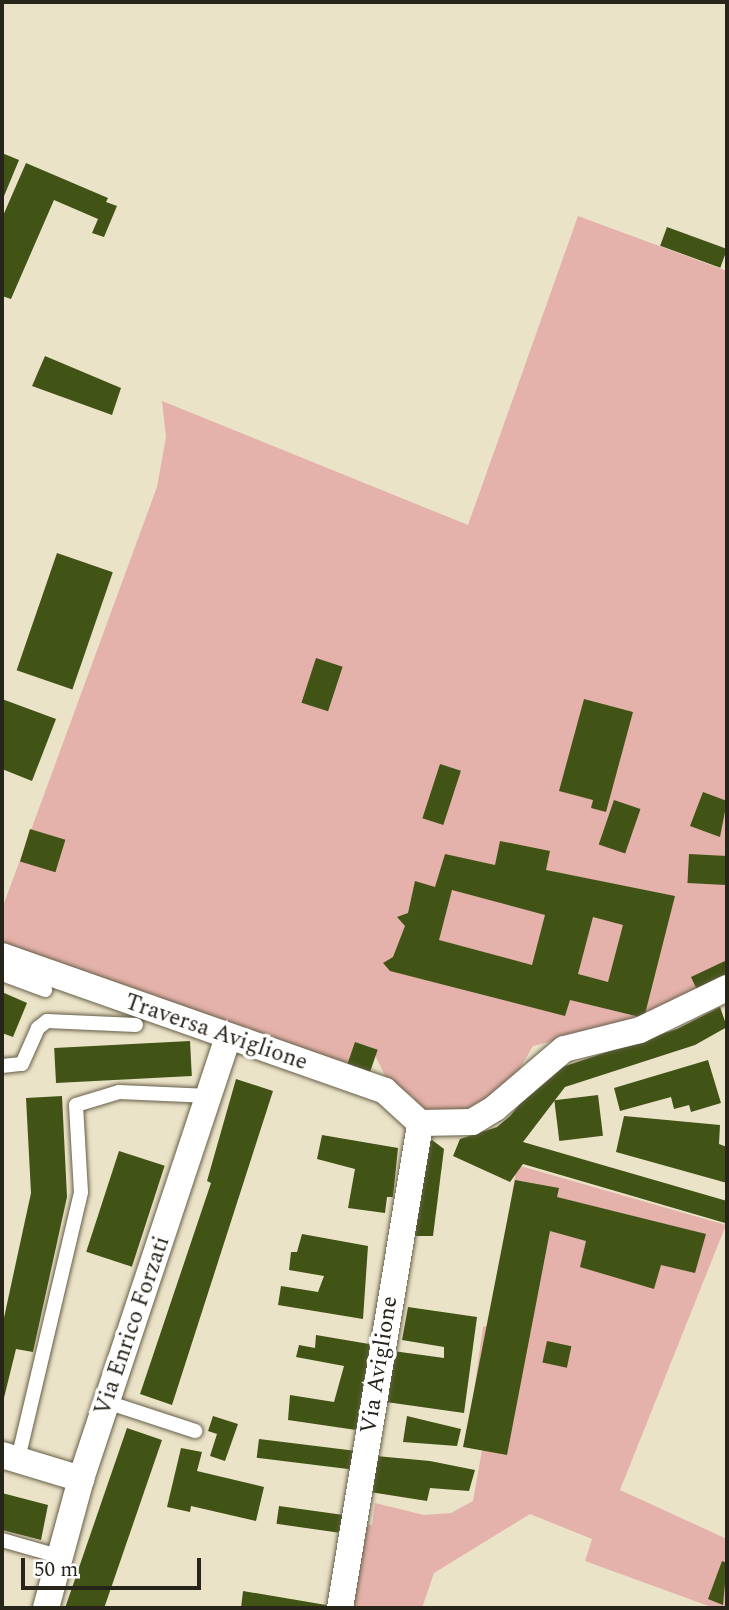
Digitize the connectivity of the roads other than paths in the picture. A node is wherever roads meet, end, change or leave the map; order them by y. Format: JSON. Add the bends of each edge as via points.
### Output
{"nodes":[{"id":1,"x":2,"y":957,"type":"edge"},
{"id":2,"x":2,"y":974,"type":"edge"},
{"id":3,"x":727,"y":988,"type":"edge"},
{"id":4,"x":45,"y":990,"type":"dead end"},
{"id":5,"x":136,"y":1025,"type":"dead end"},
{"id":6,"x":225,"y":1045,"type":"dead end"},
{"id":7,"x":2,"y":1066,"type":"edge"},
{"id":8,"x":210,"y":1096,"type":"junction"},
{"id":9,"x":420,"y":1123,"type":"junction"},
{"id":10,"x":107,"y":1402,"type":"junction"},
{"id":11,"x":195,"y":1431,"type":"dead end"},
{"id":12,"x":10,"y":1457,"type":"edge"},
{"id":13,"x":81,"y":1479,"type":"junction"},
{"id":14,"x":2,"y":1541,"type":"edge"},
{"id":15,"x":58,"y":1556,"type":"junction"},
{"id":16,"x":46,"y":1608,"type":"edge"},
{"id":17,"x":340,"y":1608,"type":"edge"}],
"edges":[{"from":1,"to":9,"type":"street","name":"Traversa Aviglione","via":[[385,1091]]},
{"from":2,"to":4,"type":"lane"},
{"from":3,"to":9,"type":"street","via":[[640,1030],[564,1049],[472,1122]]},
{"from":5,"to":7,"type":"lane","via":[[47,1021],[38,1028],[22,1064]]},
{"from":6,"to":8,"type":"street","name":"Via Enrico Forzati"},
{"from":8,"to":10,"type":"street","name":"Via Enrico Forzati"},
{"from":8,"to":12,"type":"lane","via":[[119,1092],[76,1105],[81,1192]]},
{"from":9,"to":17,"type":"street","name":"Via Aviglione"},
{"from":10,"to":11,"type":"lane"},
{"from":10,"to":13,"type":"street","name":"Via Enrico Forzati"},
{"from":12,"to":13,"type":"street"},
{"from":13,"to":15,"type":"street","name":"Via Enrico Forzati"},
{"from":14,"to":15,"type":"lane"},
{"from":15,"to":16,"type":"street","name":"Via Enrico Forzati"}]}
